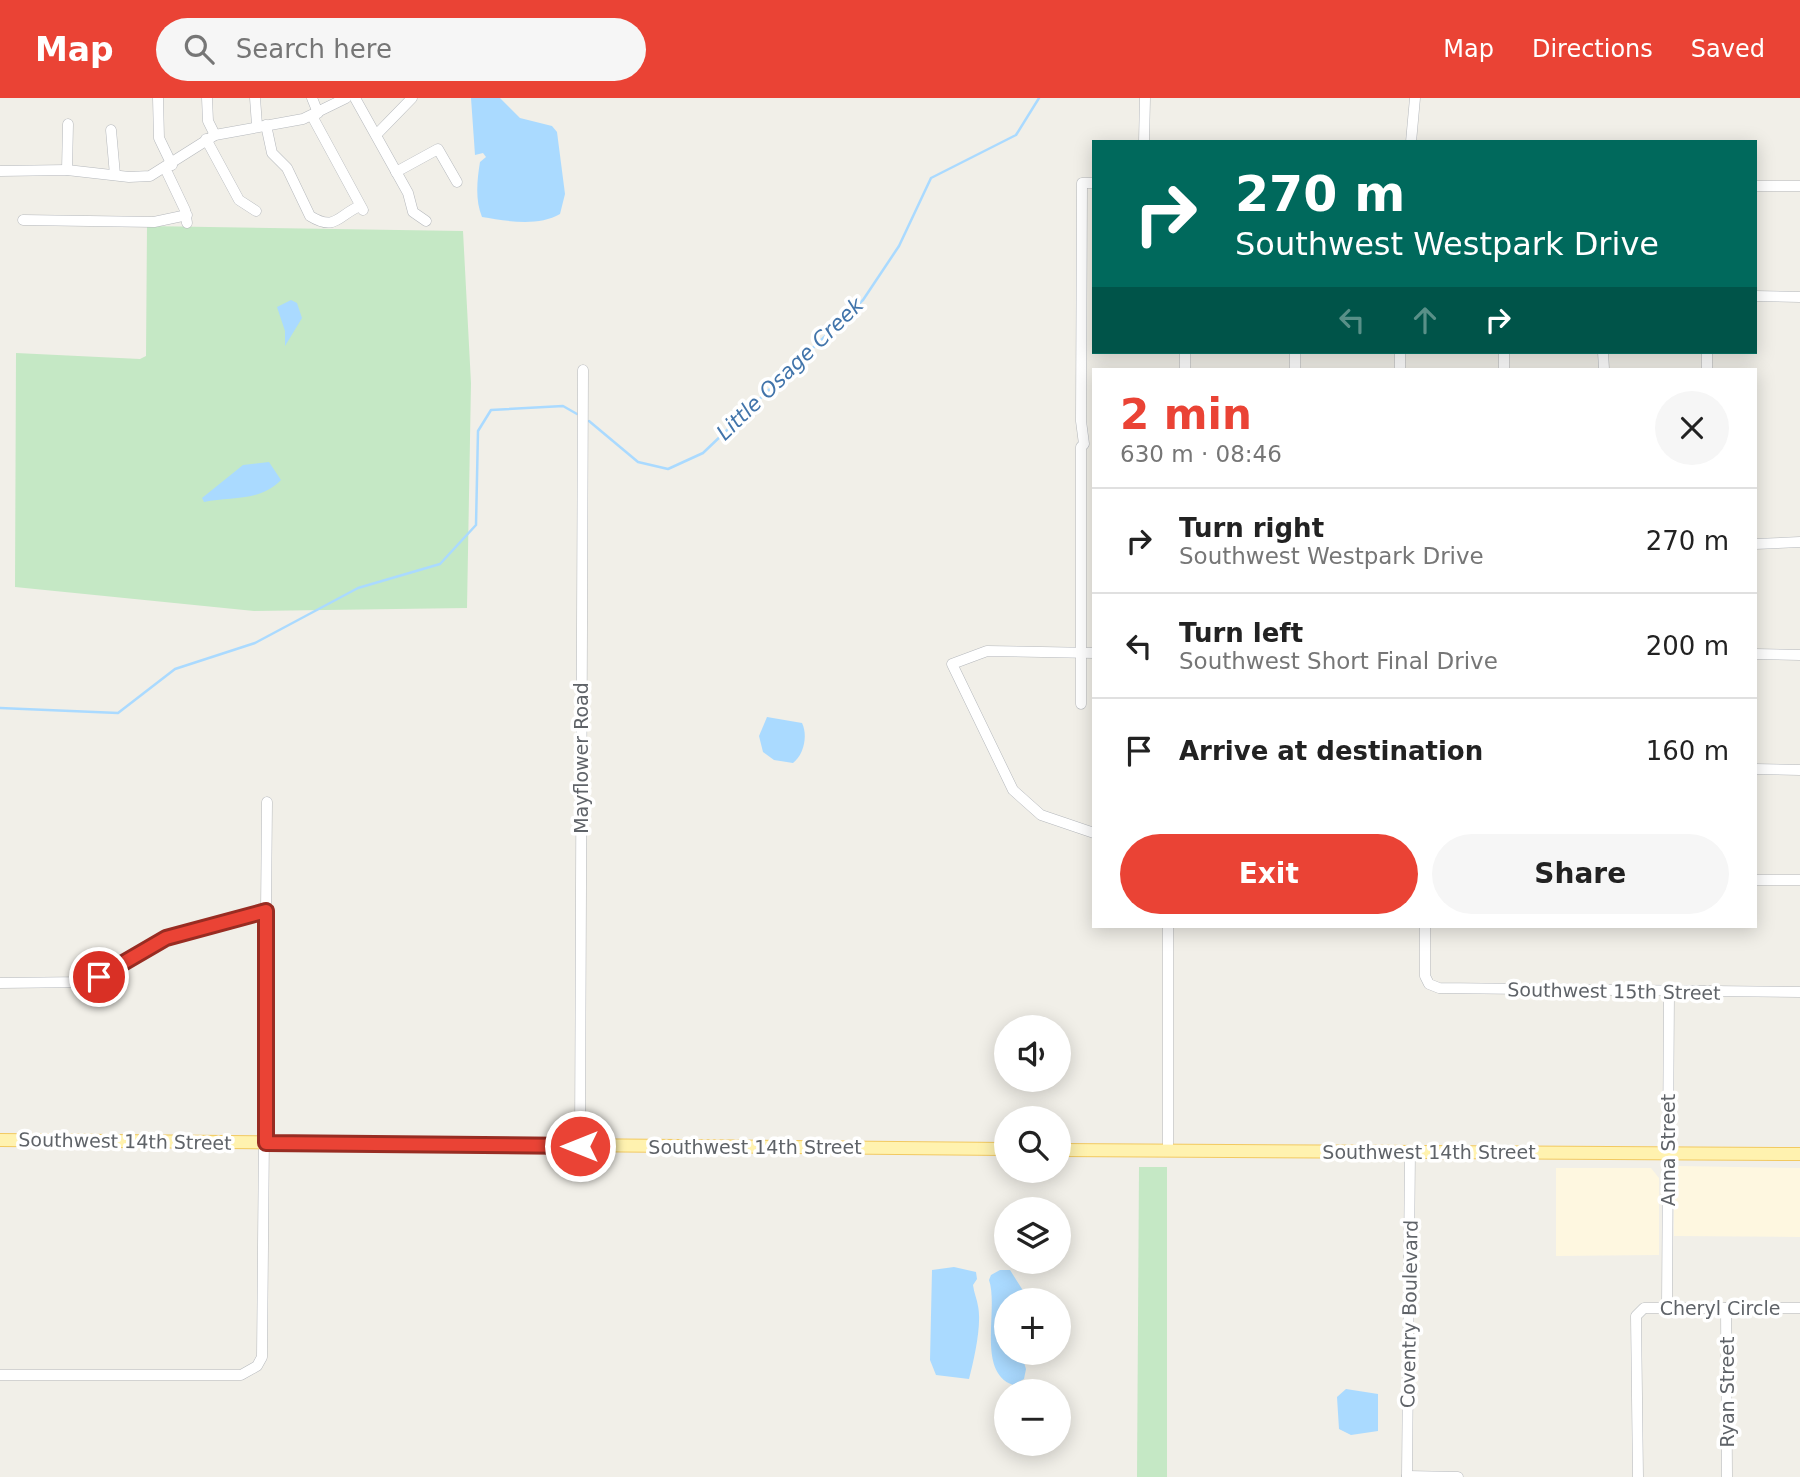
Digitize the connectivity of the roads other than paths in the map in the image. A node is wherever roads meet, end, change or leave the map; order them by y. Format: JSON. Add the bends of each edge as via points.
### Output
{"nodes":[{"id":1,"x":158,"y":98,"type":"edge"},
{"id":2,"x":207,"y":98,"type":"edge"},
{"id":3,"x":255,"y":98,"type":"edge"},
{"id":4,"x":312,"y":98,"type":"edge"},
{"id":5,"x":346,"y":98,"type":"edge"},
{"id":6,"x":355,"y":98,"type":"edge"},
{"id":7,"x":412,"y":98,"type":"edge"},
{"id":8,"x":1144,"y":98,"type":"edge"},
{"id":9,"x":1415,"y":98,"type":"edge"},
{"id":10,"x":315,"y":114,"type":"junction"},
{"id":11,"x":68,"y":124,"type":"dead end"},
{"id":12,"x":262,"y":125,"type":"junction"},
{"id":13,"x":111,"y":130,"type":"dead end"},
{"id":14,"x":377,"y":134,"type":"junction"},
{"id":15,"x":210,"y":137,"type":"junction"},
{"id":16,"x":1144,"y":140,"type":"edge"},
{"id":17,"x":1411,"y":140,"type":"edge"},
{"id":18,"x":168,"y":167,"type":"junction"},
{"id":19,"x":67,"y":170,"type":"junction"},
{"id":20,"x":0,"y":172,"type":"edge"},
{"id":21,"x":397,"y":172,"type":"junction"},
{"id":22,"x":115,"y":175,"type":"junction"},
{"id":23,"x":457,"y":182,"type":"dead end"},
{"id":24,"x":1092,"y":183,"type":"edge"},
{"id":25,"x":1757,"y":186,"type":"edge"},
{"id":26,"x":1800,"y":186,"type":"edge"},
{"id":27,"x":256,"y":211,"type":"dead end"},
{"id":28,"x":23,"y":220,"type":"dead end"},
{"id":29,"x":426,"y":221,"type":"dead end"},
{"id":30,"x":1081,"y":288,"type":"junction"},
{"id":31,"x":1092,"y":288,"type":"edge"},
{"id":32,"x":1757,"y":296,"type":"edge"},
{"id":33,"x":1800,"y":297,"type":"edge"},
{"id":34,"x":583,"y":370,"type":"dead end"},
{"id":35,"x":1800,"y":542,"type":"edge"},
{"id":36,"x":1757,"y":544,"type":"edge"},
{"id":37,"x":1080,"y":653,"type":"junction"},
{"id":38,"x":1092,"y":653,"type":"edge"},
{"id":39,"x":1757,"y":654,"type":"edge"},
{"id":40,"x":1800,"y":655,"type":"edge"},
{"id":41,"x":1081,"y":704,"type":"dead end"},
{"id":42,"x":1757,"y":769,"type":"edge"},
{"id":43,"x":1800,"y":770,"type":"edge"},
{"id":44,"x":267,"y":803,"type":"dead end"},
{"id":45,"x":1092,"y":833,"type":"edge"},
{"id":46,"x":1757,"y":880,"type":"edge"},
{"id":47,"x":1800,"y":880,"type":"edge"},
{"id":48,"x":266,"y":911,"type":"junction"},
{"id":49,"x":1168,"y":928,"type":"edge"},
{"id":50,"x":1425,"y":928,"type":"edge"},
{"id":51,"x":0,"y":983,"type":"edge"},
{"id":52,"x":1669,"y":992,"type":"junction"},
{"id":53,"x":1800,"y":992,"type":"edge"},
{"id":54,"x":0,"y":1140,"type":"edge"},
{"id":55,"x":266,"y":1143,"type":"junction"},
{"id":56,"x":580,"y":1146,"type":"junction"},
{"id":57,"x":994,"y":1149,"type":"edge"},
{"id":58,"x":1071,"y":1150,"type":"edge"},
{"id":59,"x":1168,"y":1150,"type":"junction"},
{"id":60,"x":1410,"y":1151,"type":"junction"},
{"id":61,"x":1669,"y":1153,"type":"junction"},
{"id":62,"x":1800,"y":1154,"type":"edge"},
{"id":63,"x":1667,"y":1307,"type":"junction"},
{"id":64,"x":1726,"y":1308,"type":"junction"},
{"id":65,"x":1800,"y":1308,"type":"edge"},
{"id":66,"x":0,"y":1375,"type":"edge"},
{"id":67,"x":1407,"y":1477,"type":"edge"},
{"id":68,"x":1458,"y":1477,"type":"edge"},
{"id":69,"x":1637,"y":1477,"type":"edge"},
{"id":70,"x":1727,"y":1477,"type":"edge"}],
"edges":[{"from":1,"to":18,"type":"street","via":[[159,138]]},
{"from":2,"to":15,"type":"street"},
{"from":3,"to":12,"type":"street"},
{"from":4,"to":10,"type":"street"},
{"from":5,"to":10,"type":"street"},
{"from":6,"to":14,"type":"street"},
{"from":7,"to":14,"type":"street"},
{"from":8,"to":16,"type":"street"},
{"from":9,"to":17,"type":"street"},
{"from":10,"to":12,"type":"street"},
{"from":10,"to":12,"type":"street","via":[[361,208],[335,223],[310,216],[287,168],[272,153]]},
{"from":11,"to":19,"type":"street"},
{"from":12,"to":15,"type":"street"},
{"from":13,"to":22,"type":"street"},
{"from":14,"to":21,"type":"street"},
{"from":15,"to":18,"type":"street"},
{"from":15,"to":27,"type":"street","via":[[239,200]]},
{"from":18,"to":22,"type":"street","via":[[150,176]]},
{"from":18,"to":28,"type":"street","via":[[187,219]]},
{"from":19,"to":20,"type":"street"},
{"from":19,"to":22,"type":"street"},
{"from":21,"to":23,"type":"street","via":[[438,149]]},
{"from":21,"to":29,"type":"street","via":[[413,212]]},
{"from":24,"to":30,"type":"street","via":[[1082,183]]},
{"from":25,"to":26,"type":"street"},
{"from":30,"to":31,"type":"street"},
{"from":30,"to":37,"type":"street"},
{"from":32,"to":33,"type":"street"},
{"from":34,"to":56,"type":"street","name":"Mayflower Road"},
{"from":35,"to":36,"type":"street"},
{"from":37,"to":38,"type":"street"},
{"from":37,"to":41,"type":"street"},
{"from":37,"to":45,"type":"street","via":[[987,651],[952,664],[1013,790],[1041,815]]},
{"from":39,"to":40,"type":"street"},
{"from":42,"to":43,"type":"street"},
{"from":44,"to":48,"type":"street"},
{"from":46,"to":47,"type":"street"},
{"from":48,"to":51,"type":"street","via":[[166,938],[85,982]]},
{"from":48,"to":55,"type":"street"},
{"from":49,"to":59,"type":"street"},
{"from":50,"to":52,"type":"street","name":"Southwest 15th Street","via":[[1425,976],[1439,988]]},
{"from":52,"to":53,"type":"street","name":"Southwest 15th Street"},
{"from":52,"to":61,"type":"street","name":"Anna Street"},
{"from":54,"to":55,"type":"main road","name":"Southwest 14th Street"},
{"from":55,"to":56,"type":"main road","name":"Southwest 14th Street"},
{"from":55,"to":66,"type":"street","via":[[262,1357],[257,1366],[241,1375]]},
{"from":56,"to":57,"type":"main road","name":"Southwest 14th Street"},
{"from":58,"to":59,"type":"main road","name":"Southwest 14th Street"},
{"from":59,"to":60,"type":"main road","name":"Southwest 14th Street"},
{"from":60,"to":61,"type":"main road","name":"Southwest 14th Street"},
{"from":60,"to":67,"type":"street","name":"Coventry Boulevard"},
{"from":61,"to":62,"type":"main road","name":"Southwest 14th Street"},
{"from":61,"to":63,"type":"street","name":"Anna Street"},
{"from":63,"to":64,"type":"street","name":"Cheryl Circle"},
{"from":63,"to":69,"type":"street","name":"Cheryl Circle","via":[[1644,1308],[1636,1316]]},
{"from":64,"to":65,"type":"street","name":"Cheryl Circle"},
{"from":64,"to":70,"type":"street","name":"Ryan Street"},
{"from":67,"to":68,"type":"street"}]}
